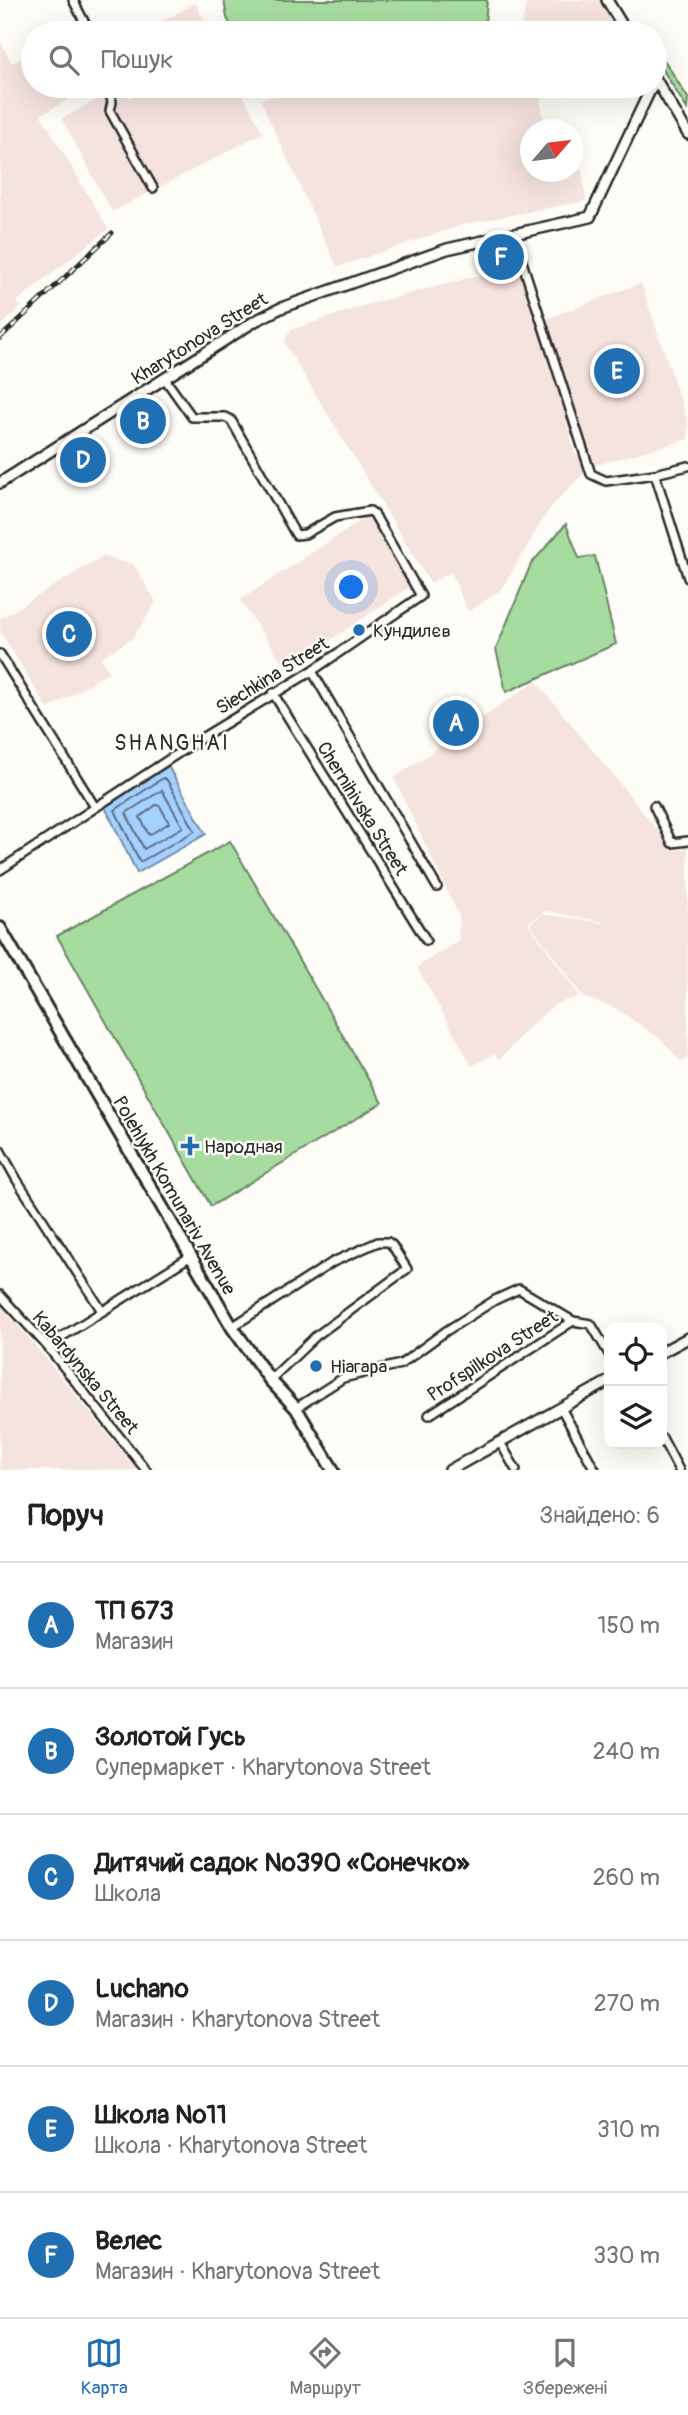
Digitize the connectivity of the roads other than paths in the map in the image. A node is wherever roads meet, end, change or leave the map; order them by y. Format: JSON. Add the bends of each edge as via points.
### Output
{"nodes":[{"id":1,"x":73,"y":0,"type":"edge"},
{"id":2,"x":607,"y":0,"type":"edge"},
{"id":3,"x":84,"y":21,"type":"edge"},
{"id":4,"x":620,"y":21,"type":"edge"},
{"id":5,"x":667,"y":95,"type":"edge"},
{"id":6,"x":111,"y":98,"type":"edge"},
{"id":7,"x":646,"y":98,"type":"edge"},
{"id":8,"x":684,"y":118,"type":"edge"},
{"id":9,"x":688,"y":134,"type":"edge"},
{"id":10,"x":153,"y":188,"type":"dead end"},
{"id":11,"x":513,"y":234,"type":"junction"},
{"id":12,"x":165,"y":379,"type":"junction"},
{"id":13,"x":688,"y":467,"type":"edge"},
{"id":14,"x":655,"y":474,"type":"junction"},
{"id":15,"x":0,"y":483,"type":"edge"},
{"id":16,"x":688,"y":578,"type":"edge"},
{"id":17,"x":0,"y":654,"type":"edge"},
{"id":18,"x":312,"y":670,"type":"junction"},
{"id":19,"x":273,"y":693,"type":"junction"},
{"id":20,"x":654,"y":806,"type":"dead end"},
{"id":21,"x":95,"y":807,"type":"junction"},
{"id":22,"x":688,"y":841,"type":"edge"},
{"id":23,"x":0,"y":870,"type":"edge"},
{"id":24,"x":437,"y":887,"type":"dead end"},
{"id":25,"x":0,"y":928,"type":"edge"},
{"id":26,"x":426,"y":940,"type":"dead end"},
{"id":27,"x":0,"y":1150,"type":"edge"},
{"id":28,"x":191,"y":1256,"type":"junction"},
{"id":29,"x":0,"y":1295,"type":"edge"},
{"id":30,"x":102,"y":1311,"type":"junction"},
{"id":31,"x":573,"y":1321,"type":"junction"},
{"id":32,"x":232,"y":1327,"type":"junction"},
{"id":33,"x":688,"y":1338,"type":"edge"},
{"id":34,"x":47,"y":1346,"type":"junction"},
{"id":35,"x":604,"y":1346,"type":"edge"},
{"id":36,"x":667,"y":1349,"type":"edge"},
{"id":37,"x":270,"y":1380,"type":"junction"},
{"id":38,"x":604,"y":1384,"type":"edge"},
{"id":39,"x":296,"y":1408,"type":"junction"},
{"id":40,"x":561,"y":1408,"type":"junction"},
{"id":41,"x":429,"y":1415,"type":"dead end"},
{"id":42,"x":500,"y":1442,"type":"junction"},
{"id":43,"x":667,"y":1447,"type":"edge"},
{"id":44,"x":146,"y":1470,"type":"edge"},
{"id":45,"x":333,"y":1470,"type":"edge"},
{"id":46,"x":450,"y":1470,"type":"edge"},
{"id":47,"x":516,"y":1470,"type":"edge"},
{"id":48,"x":595,"y":1470,"type":"edge"},
{"id":49,"x":679,"y":1470,"type":"edge"}],
"edges":[{"from":1,"to":3,"type":"street"},
{"from":2,"to":4,"type":"street"},
{"from":5,"to":8,"type":"street"},
{"from":6,"to":10,"type":"street","via":[[110,111]]},
{"from":7,"to":11,"type":"street","name":"Kharytonova Street","via":[[590,217]]},
{"from":8,"to":9,"type":"street"},
{"from":11,"to":12,"type":"street","name":"Kharytonova Street","via":[[447,249],[281,308]]},
{"from":11,"to":14,"type":"street","via":[[590,474],[606,481]]},
{"from":12,"to":15,"type":"street","name":"Kharytonova Street"},
{"from":12,"to":18,"type":"street","name":"Siechkina Street","via":[[192,417],[232,420],[296,534],[306,534],[335,517],[370,511],[421,596]]},
{"from":13,"to":14,"type":"street"},
{"from":14,"to":16,"type":"street"},
{"from":17,"to":21,"type":"street"},
{"from":18,"to":19,"type":"street","name":"Siechkina Street"},
{"from":18,"to":24,"type":"street","name":"Chernihivska Street"},
{"from":19,"to":21,"type":"street","name":"Siechkina Street"},
{"from":19,"to":26,"type":"street","name":"Chernihivska Street"},
{"from":20,"to":22,"type":"street","via":[[672,844]]},
{"from":21,"to":23,"type":"street","name":"Siechkina Street"},
{"from":25,"to":28,"type":"main road","name":"Polehlykh Komunariv Avenue"},
{"from":27,"to":30,"type":"street"},
{"from":28,"to":30,"type":"street"},
{"from":28,"to":32,"type":"main road","name":"Polehlykh Komunariv Avenue"},
{"from":29,"to":34,"type":"street","name":"Kabardynska Street"},
{"from":30,"to":34,"type":"street"},
{"from":31,"to":35,"type":"street","via":[[591,1324]]},
{"from":31,"to":39,"type":"street","via":[[519,1289],[446,1331],[401,1364],[343,1378]]},
{"from":31,"to":41,"type":"street","name":"Profspilkova Street"},
{"from":32,"to":37,"type":"main road","name":"Polehlykh Komunariv Avenue"},
{"from":32,"to":37,"type":"street","via":[[333,1262],[378,1242],[392,1245],[407,1269],[316,1336]]},
{"from":33,"to":36,"type":"street"},
{"from":34,"to":44,"type":"street","name":"Kabardynska Street"},
{"from":37,"to":39,"type":"main road","name":"Polehlykh Komunariv Avenue"},
{"from":38,"to":40,"type":"street"},
{"from":39,"to":45,"type":"main road","name":"Polehlykh Komunariv Avenue"},
{"from":40,"to":42,"type":"street"},
{"from":40,"to":48,"type":"street"},
{"from":42,"to":46,"type":"street"},
{"from":42,"to":47,"type":"street"},
{"from":43,"to":49,"type":"street"}]}
